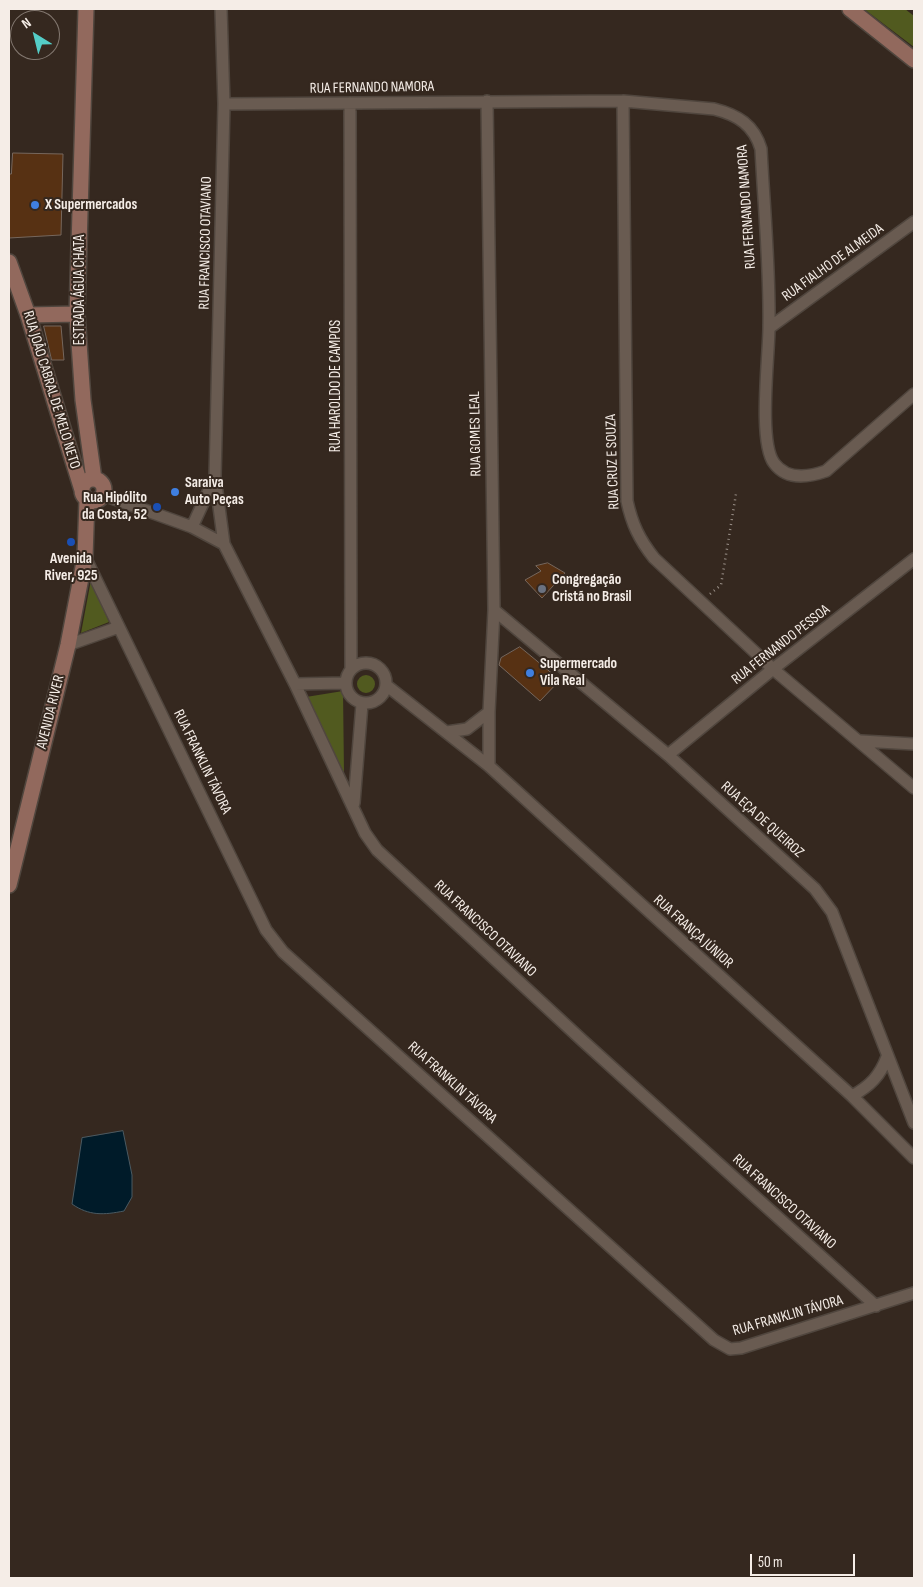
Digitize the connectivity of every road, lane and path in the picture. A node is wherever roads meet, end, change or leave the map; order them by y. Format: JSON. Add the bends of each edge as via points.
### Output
{"nodes":[{"id":1,"x":86,"y":9,"type":"edge"},
{"id":2,"x":221,"y":9,"type":"edge"},
{"id":3,"x":850,"y":9,"type":"edge"},
{"id":4,"x":914,"y":60,"type":"edge"},
{"id":5,"x":487,"y":101,"type":"junction"},
{"id":6,"x":623,"y":101,"type":"junction"},
{"id":7,"x":350,"y":103,"type":"junction"},
{"id":8,"x":224,"y":104,"type":"junction"},
{"id":9,"x":914,"y":222,"type":"edge"},
{"id":10,"x":9,"y":262,"type":"edge"},
{"id":11,"x":77,"y":314,"type":"junction"},
{"id":12,"x":28,"y":315,"type":"junction"},
{"id":13,"x":770,"y":328,"type":"junction"},
{"id":14,"x":914,"y":394,"type":"edge"},
{"id":15,"x":215,"y":477,"type":"junction"},
{"id":16,"x":736,"y":494,"type":"dead end"},
{"id":17,"x":93,"y":496,"type":"junction"},
{"id":18,"x":192,"y":527,"type":"junction"},
{"id":19,"x":224,"y":544,"type":"junction"},
{"id":20,"x":85,"y":557,"type":"junction"},
{"id":21,"x":914,"y":559,"type":"edge"},
{"id":22,"x":701,"y":601,"type":"junction"},
{"id":23,"x":494,"y":610,"type":"junction"},
{"id":24,"x":119,"y":627,"type":"junction"},
{"id":25,"x":68,"y":645,"type":"junction"},
{"id":26,"x":351,"y":669,"type":"junction"},
{"id":27,"x":773,"y":669,"type":"junction"},
{"id":28,"x":345,"y":683,"type":"junction"},
{"id":29,"x":295,"y":684,"type":"junction"},
{"id":30,"x":386,"y":685,"type":"junction"},
{"id":31,"x":362,"y":704,"type":"junction"},
{"id":32,"x":488,"y":712,"type":"junction"},
{"id":33,"x":447,"y":732,"type":"junction"},
{"id":34,"x":861,"y":741,"type":"junction"},
{"id":35,"x":914,"y":744,"type":"edge"},
{"id":36,"x":668,"y":755,"type":"junction"},
{"id":37,"x":489,"y":766,"type":"junction"},
{"id":38,"x":914,"y":788,"type":"edge"},
{"id":39,"x":354,"y":805,"type":"junction"},
{"id":40,"x":9,"y":885,"type":"edge"},
{"id":41,"x":887,"y":1057,"type":"junction"},
{"id":42,"x":852,"y":1096,"type":"junction"},
{"id":43,"x":914,"y":1123,"type":"edge"},
{"id":44,"x":914,"y":1158,"type":"edge"},
{"id":45,"x":914,"y":1294,"type":"edge"},
{"id":46,"x":876,"y":1306,"type":"junction"}],
"edges":[{"from":1,"to":11,"type":"street","name":"ESTRADA ÁGUA CHATA"},
{"from":2,"to":8,"type":"street","name":"RUA FRANCISCO OTAVIANO"},
{"from":3,"to":4,"type":"street"},
{"from":5,"to":6,"type":"street","name":"RUA FERNANDO NAMORA"},
{"from":5,"to":7,"type":"street","name":"RUA FERNANDO NAMORA"},
{"from":5,"to":23,"type":"street","name":"RUA GOMES LEAL"},
{"from":6,"to":13,"type":"street","name":"RUA FERNANDO NAMORA","via":[[729,112],[757,136],[761,149]]},
{"from":6,"to":22,"type":"street","name":"RUA CRUZ E SOUZA","via":[[627,501],[631,522],[640,540],[654,558]]},
{"from":7,"to":8,"type":"street","name":"RUA FERNANDO NAMORA"},
{"from":7,"to":26,"type":"street","name":"RUA HAROLDO DE CAMPOS"},
{"from":8,"to":15,"type":"street","name":"RUA FRANCISCO OTAVIANO"},
{"from":9,"to":13,"type":"street","name":"RUA FIALHO DE ALMEIDA"},
{"from":10,"to":12,"type":"street","name":"RUA JOÃO CABRAL DE MELO NETO"},
{"from":11,"to":12,"type":"street"},
{"from":11,"to":17,"type":"street","name":"ESTRADA ÁGUA CHATA","via":[[83,400],[94,480],[85,483]]},
{"from":12,"to":17,"type":"street","name":"RUA JOÃO CABRAL DE MELO NETO"},
{"from":13,"to":14,"type":"street","name":"RUA FERNANDO NAMORA","via":[[767,370],[769,452],[774,464],[795,476],[810,477],[826,471]]},
{"from":15,"to":18,"type":"street","name":"RUA FRANCISCO OTAVIANO"},
{"from":15,"to":19,"type":"street","name":"RUA FRANCISCO OTAVIANO"},
{"from":16,"to":22,"type":"path","via":[[721,586]]},
{"from":17,"to":18,"type":"street"},
{"from":17,"to":20,"type":"street","name":"AVENIDA RIVER"},
{"from":18,"to":19,"type":"street"},
{"from":19,"to":29,"type":"street","name":"RUA FRANCISCO OTAVIANO"},
{"from":20,"to":24,"type":"street","name":"RUA FRANKLIN TÁVORA"},
{"from":20,"to":25,"type":"street","name":"AVENIDA RIVER"},
{"from":21,"to":27,"type":"street","name":"RUA FERNANDO PESSOA"},
{"from":22,"to":27,"type":"street","name":"RUA CRUZ E SOUZA"},
{"from":23,"to":32,"type":"street","name":"RUA GOMES LEAL"},
{"from":23,"to":36,"type":"street","name":"RUA EÇA DE QUEIROZ"},
{"from":24,"to":25,"type":"street"},
{"from":24,"to":46,"type":"street","name":"RUA FRANKLIN TÁVORA","via":[[266,930],[283,952],[714,1340],[730,1349],[741,1348]]},
{"from":25,"to":40,"type":"street","name":"AVENIDA RIVER"},
{"from":26,"to":28,"type":"street"},
{"from":26,"to":30,"type":"street","via":[[364,663],[378,667],[383,672]]},
{"from":27,"to":34,"type":"street","name":"RUA CRUZ E SOUZA"},
{"from":27,"to":36,"type":"street","name":"RUA FERNANDO PESSOA"},
{"from":28,"to":29,"type":"street"},
{"from":28,"to":31,"type":"street","via":[[350,698]]},
{"from":29,"to":39,"type":"street","name":"RUA FRANCISCO OTAVIANO"},
{"from":30,"to":31,"type":"street","via":[[380,698]]},
{"from":30,"to":33,"type":"street","name":"RUA FRANÇA JÚNIOR"},
{"from":31,"to":39,"type":"street"},
{"from":32,"to":33,"type":"street","via":[[467,729]]},
{"from":32,"to":37,"type":"street","name":"RUA GOMES LEAL"},
{"from":33,"to":37,"type":"street","name":"RUA FRANÇA JÚNIOR"},
{"from":34,"to":35,"type":"street"},
{"from":34,"to":38,"type":"street","name":"RUA CRUZ E SOUZA"},
{"from":36,"to":41,"type":"street","name":"RUA EÇA DE QUEIROZ","via":[[824,899],[832,912]]},
{"from":37,"to":42,"type":"street","name":"RUA FRANÇA JÚNIOR"},
{"from":39,"to":46,"type":"street","name":"RUA FRANCISCO OTAVIANO","via":[[365,833],[377,850]]},
{"from":41,"to":42,"type":"street","via":[[874,1081]]},
{"from":41,"to":43,"type":"street","name":"RUA EÇA DE QUEIROZ"},
{"from":42,"to":44,"type":"street","name":"RUA FRANÇA JÚNIOR"},
{"from":45,"to":46,"type":"street","name":"RUA FRANKLIN TÁVORA"}]}
